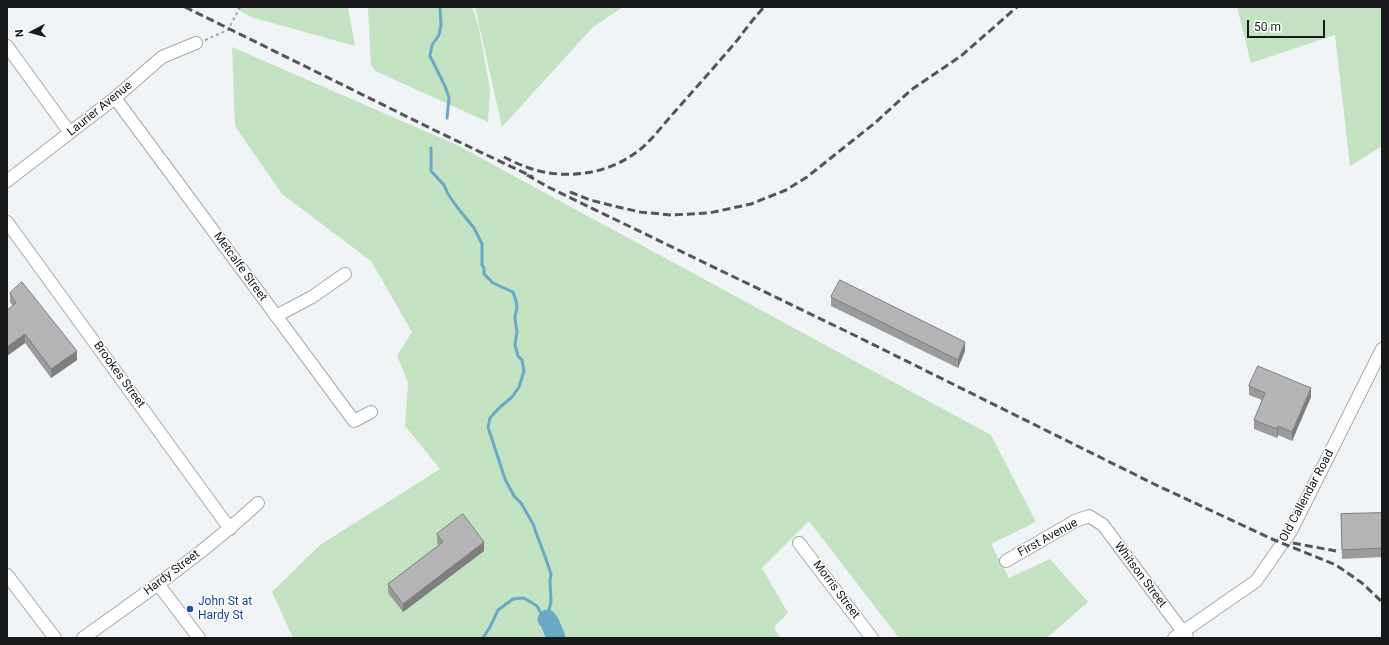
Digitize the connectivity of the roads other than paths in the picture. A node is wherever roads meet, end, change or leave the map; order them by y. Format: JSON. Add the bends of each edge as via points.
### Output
{"nodes":[{"id":1,"x":196,"y":43,"type":"road end"},
{"id":2,"x":7,"y":46,"type":"edge"},
{"id":3,"x":115,"y":98,"type":"junction"},
{"id":4,"x":70,"y":133,"type":"junction"},
{"id":5,"x":7,"y":181,"type":"edge"},
{"id":6,"x":7,"y":222,"type":"edge"},
{"id":7,"x":345,"y":274,"type":"dead end"},
{"id":8,"x":276,"y":316,"type":"junction"},
{"id":9,"x":1382,"y":349,"type":"edge"},
{"id":10,"x":371,"y":412,"type":"dead end"},
{"id":11,"x":258,"y":503,"type":"dead end"},
{"id":12,"x":1089,"y":516,"type":"joint"},
{"id":13,"x":230,"y":529,"type":"junction"},
{"id":14,"x":799,"y":543,"type":"dead end"},
{"id":15,"x":1006,"y":561,"type":"dead end"},
{"id":16,"x":7,"y":575,"type":"edge"},
{"id":17,"x":158,"y":584,"type":"junction"},
{"id":18,"x":1182,"y":636,"type":"edge"},
{"id":19,"x":55,"y":638,"type":"edge"},
{"id":20,"x":83,"y":638,"type":"edge"},
{"id":21,"x":198,"y":638,"type":"edge"},
{"id":22,"x":872,"y":638,"type":"edge"}],
"edges":[{"from":1,"to":3,"type":"street","name":"Laurier Avenue","via":[[162,57]]},
{"from":2,"to":4,"type":"street"},
{"from":3,"to":4,"type":"street","name":"Laurier Avenue"},
{"from":3,"to":8,"type":"street","name":"Metcalfe Street"},
{"from":4,"to":5,"type":"street","name":"Laurier Avenue"},
{"from":6,"to":13,"type":"street","name":"Brookes Street"},
{"from":7,"to":8,"type":"street","via":[[312,297]]},
{"from":8,"to":10,"type":"street","name":"Metcalfe Street","via":[[354,421]]},
{"from":9,"to":18,"type":"street","name":"Old Callendar Road","via":[[1292,531],[1256,581]]},
{"from":11,"to":13,"type":"street","name":"Hardy Street"},
{"from":12,"to":15,"type":"street","name":"First Avenue","via":[[1075,521]]},
{"from":12,"to":18,"type":"street","name":"Whitson Street","via":[[1103,525]]},
{"from":13,"to":17,"type":"street","name":"Hardy Street"},
{"from":14,"to":22,"type":"street","name":"Morris Street"},
{"from":16,"to":19,"type":"street"},
{"from":17,"to":20,"type":"street","name":"Hardy Street"},
{"from":17,"to":21,"type":"street"}]}
